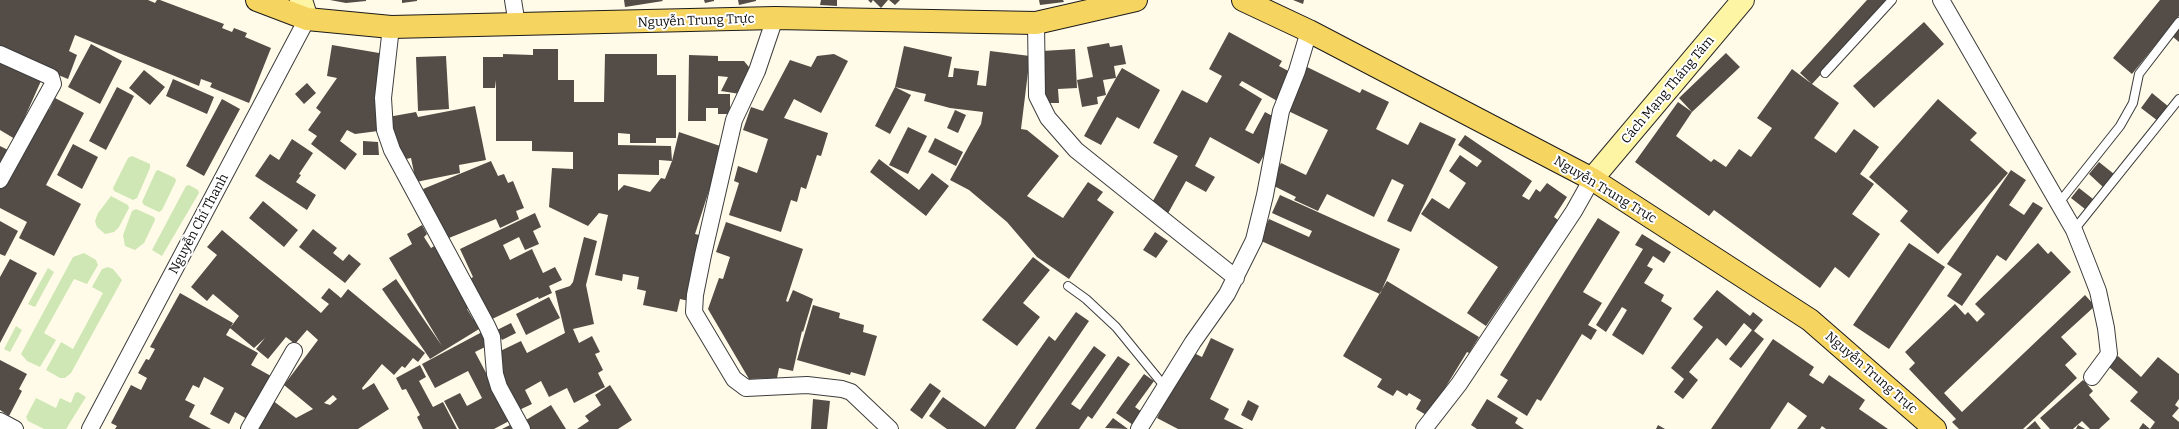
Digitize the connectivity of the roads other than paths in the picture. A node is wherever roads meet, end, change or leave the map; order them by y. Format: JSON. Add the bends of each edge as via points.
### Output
{"nodes":[{"id":1,"x":257,"y":0,"type":"edge"},
{"id":2,"x":513,"y":0,"type":"edge"},
{"id":3,"x":1136,"y":0,"type":"edge"},
{"id":4,"x":1243,"y":0,"type":"edge"},
{"id":5,"x":1743,"y":0,"type":"edge"},
{"id":6,"x":1892,"y":0,"type":"edge"},
{"id":7,"x":1941,"y":0,"type":"edge"},
{"id":8,"x":304,"y":10,"type":"edge"},
{"id":9,"x":775,"y":18,"type":"junction"},
{"id":10,"x":2179,"y":22,"type":"edge"},
{"id":11,"x":1036,"y":23,"type":"junction"},
{"id":12,"x":517,"y":25,"type":"junction"},
{"id":13,"x":391,"y":27,"type":"junction"},
{"id":14,"x":1309,"y":31,"type":"junction"},
{"id":15,"x":0,"y":54,"type":"edge"},
{"id":16,"x":1824,"y":73,"type":"dead end"},
{"id":17,"x":2179,"y":99,"type":"edge"},
{"id":18,"x":0,"y":180,"type":"edge"},
{"id":19,"x":1592,"y":180,"type":"junction"},
{"id":20,"x":2058,"y":204,"type":"junction"},
{"id":21,"x":2074,"y":230,"type":"junction"},
{"id":22,"x":1236,"y":278,"type":"junction"},
{"id":23,"x":1068,"y":286,"type":"dead end"},
{"id":24,"x":294,"y":351,"type":"dead end"},
{"id":25,"x":2092,"y":377,"type":"dead end"},
{"id":26,"x":1165,"y":387,"type":"junction"},
{"id":27,"x":0,"y":421,"type":"edge"},
{"id":28,"x":15,"y":429,"type":"edge"},
{"id":29,"x":90,"y":429,"type":"edge"},
{"id":30,"x":249,"y":429,"type":"edge"},
{"id":31,"x":522,"y":429,"type":"edge"},
{"id":32,"x":890,"y":429,"type":"edge"},
{"id":33,"x":1138,"y":429,"type":"edge"},
{"id":34,"x":1424,"y":429,"type":"edge"},
{"id":35,"x":1935,"y":429,"type":"edge"}],
"edges":[{"from":1,"to":8,"type":"main road","name":"Nguyễn Trung Trực"},
{"from":2,"to":12,"type":"street"},
{"from":3,"to":11,"type":"main road","name":"Nguyễn Trung Trực"},
{"from":4,"to":14,"type":"main road","name":"Nguyễn Trung Trực"},
{"from":5,"to":19,"type":"street","name":"Cách Mạng Tháng Tám"},
{"from":6,"to":16,"type":"lane"},
{"from":7,"to":20,"type":"street"},
{"from":8,"to":13,"type":"main road","name":"Nguyễn Trung Trực"},
{"from":8,"to":29,"type":"street","name":"Nguyễn Chí Thanh"},
{"from":9,"to":11,"type":"main road","name":"Nguyễn Trung Trực"},
{"from":9,"to":12,"type":"main road","name":"Nguyễn Trung Trực"},
{"from":9,"to":32,"type":"street","via":[[757,71],[734,120],[702,262],[694,312],[734,379],[746,388],[807,385],[842,389],[851,392]]},
{"from":10,"to":20,"type":"lane","via":[[2139,74],[2133,104],[2120,126]]},
{"from":11,"to":22,"type":"street","via":[[1037,96],[1048,118],[1076,150]]},
{"from":12,"to":13,"type":"main road","name":"Nguyễn Trung Trực"},
{"from":13,"to":31,"type":"street","via":[[383,98],[385,130],[392,150],[487,326],[492,337],[495,374],[499,387]]},
{"from":14,"to":19,"type":"main road","name":"Nguyễn Trung Trực"},
{"from":14,"to":22,"type":"street","via":[[1281,111],[1254,240]]},
{"from":15,"to":18,"type":"street","via":[[51,78],[53,84]]},
{"from":17,"to":21,"type":"lane"},
{"from":19,"to":34,"type":"street","via":[[1468,370]]},
{"from":19,"to":35,"type":"main road","name":"Nguyễn Trung Trực","via":[[1810,320]]},
{"from":20,"to":21,"type":"street"},
{"from":21,"to":25,"type":"street","via":[[2098,291],[2106,328],[2109,354]]},
{"from":22,"to":26,"type":"street"},
{"from":23,"to":26,"type":"lane","via":[[1116,326]]},
{"from":24,"to":30,"type":"street"},
{"from":26,"to":33,"type":"street"},
{"from":27,"to":28,"type":"street"}]}
